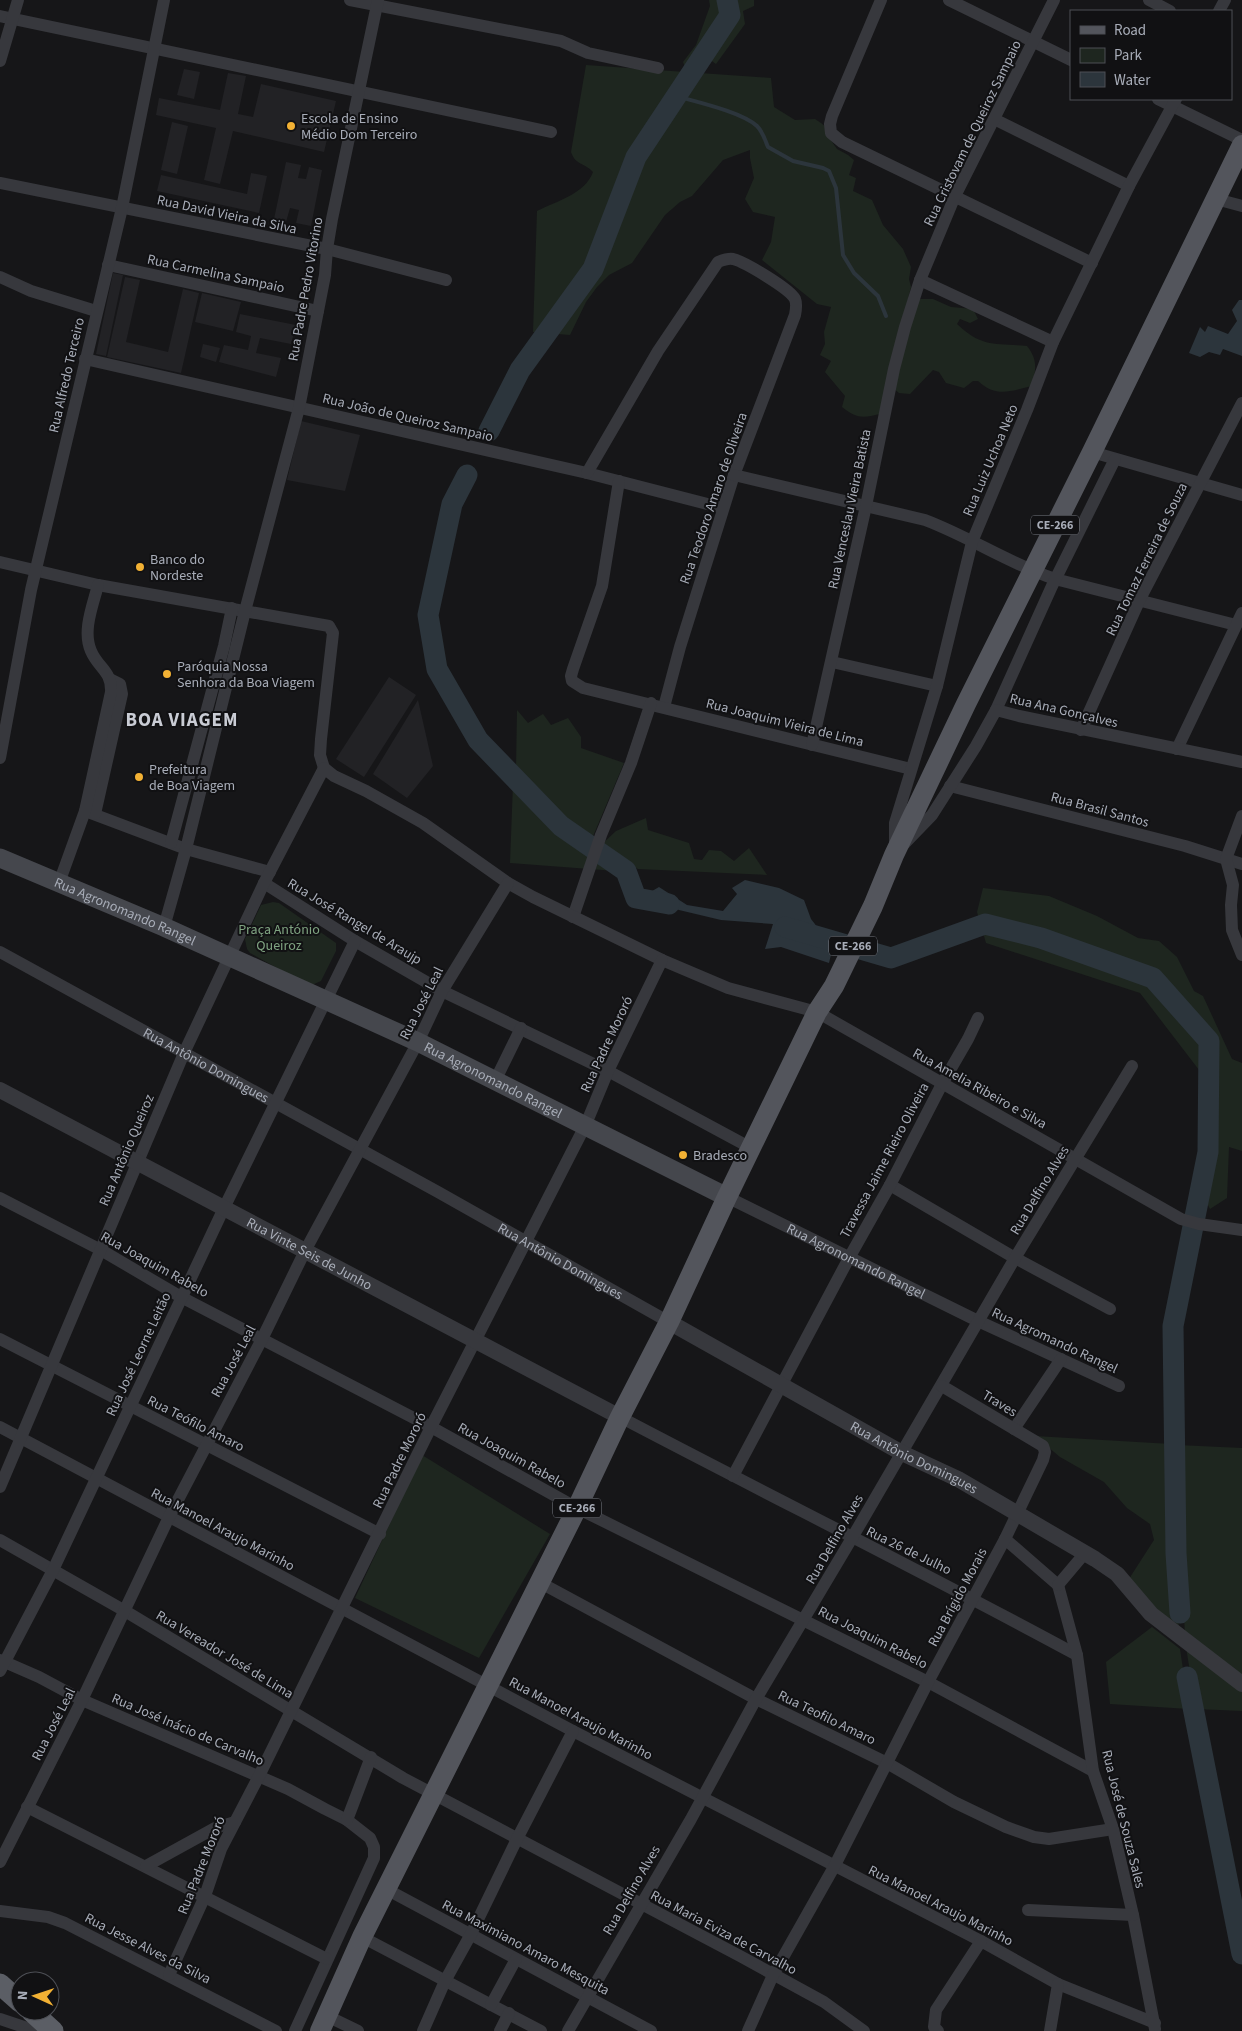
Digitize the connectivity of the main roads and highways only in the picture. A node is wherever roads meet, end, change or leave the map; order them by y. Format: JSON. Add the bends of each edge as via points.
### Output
{"nodes":[{"id":1,"x":1242,"y":145,"type":"edge"},
{"id":2,"x":0,"y":858,"type":"edge"},
{"id":3,"x":727,"y":1197,"type":"junction"},
{"id":4,"x":0,"y":1984,"type":"edge"},
{"id":5,"x":10,"y":1993,"type":"edge"},
{"id":6,"x":42,"y":2021,"type":"edge"},
{"id":7,"x":324,"y":2024,"type":"edge"},
{"id":8,"x":53,"y":2031,"type":"edge"}],
"edges":[{"from":1,"to":3,"type":"main road","number":"CE-266","via":[[966,704],[834,986],[818,1012]]},
{"from":2,"to":3,"type":"main road","name":"Rua Agronomando Rangel","via":[[164,927],[418,1042]]},
{"from":3,"to":7,"type":"main road","number":"CE-266","via":[[669,1322],[362,1937]]},
{"from":4,"to":5,"type":"highway"},
{"from":6,"to":8,"type":"highway"}]}
